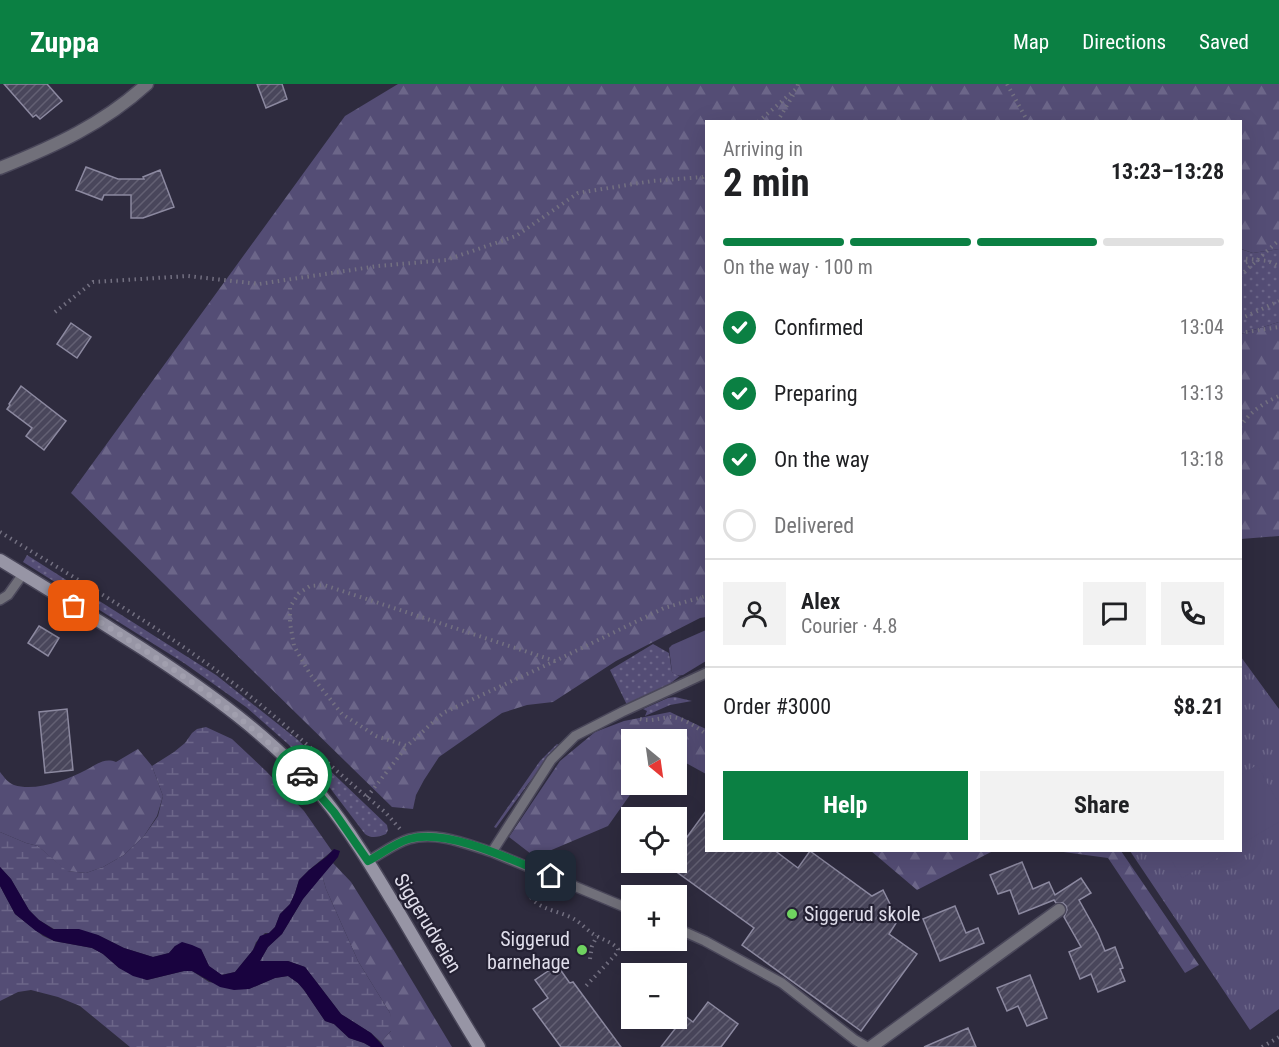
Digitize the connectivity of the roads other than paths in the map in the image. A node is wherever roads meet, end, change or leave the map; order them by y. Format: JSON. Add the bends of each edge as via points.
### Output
{"nodes":[{"id":1,"x":147,"y":84,"type":"edge"},
{"id":2,"x":0,"y":168,"type":"edge"},
{"id":3,"x":0,"y":560,"type":"edge"},
{"id":4,"x":22,"y":574,"type":"junction"},
{"id":5,"x":0,"y":600,"type":"edge"},
{"id":6,"x":705,"y":673,"type":"edge"},
{"id":7,"x":492,"y":852,"type":"junction"},
{"id":8,"x":368,"y":861,"type":"junction"},
{"id":9,"x":621,"y":905,"type":"edge"},
{"id":10,"x":1059,"y":910,"type":"dead end"},
{"id":11,"x":687,"y":933,"type":"edge"},
{"id":12,"x":479,"y":1047,"type":"edge"},
{"id":13,"x":869,"y":1047,"type":"edge"}],
"edges":[{"from":1,"to":2,"type":"street","via":[[86,129]]},
{"from":3,"to":4,"type":"main road","name":"Siggerudveien"},
{"from":4,"to":5,"type":"lane"},
{"from":4,"to":8,"type":"main road","name":"Siggerudveien","via":[[191,681],[256,732],[321,795]]},
{"from":6,"to":7,"type":"lane","via":[[575,736],[551,759]]},
{"from":7,"to":8,"type":"lane","via":[[443,838],[422,837],[409,839]]},
{"from":7,"to":9,"type":"lane"},
{"from":8,"to":12,"type":"main road","name":"Siggerudveien"},
{"from":10,"to":13,"type":"street"},
{"from":11,"to":13,"type":"lane","via":[[782,983]]}]}
